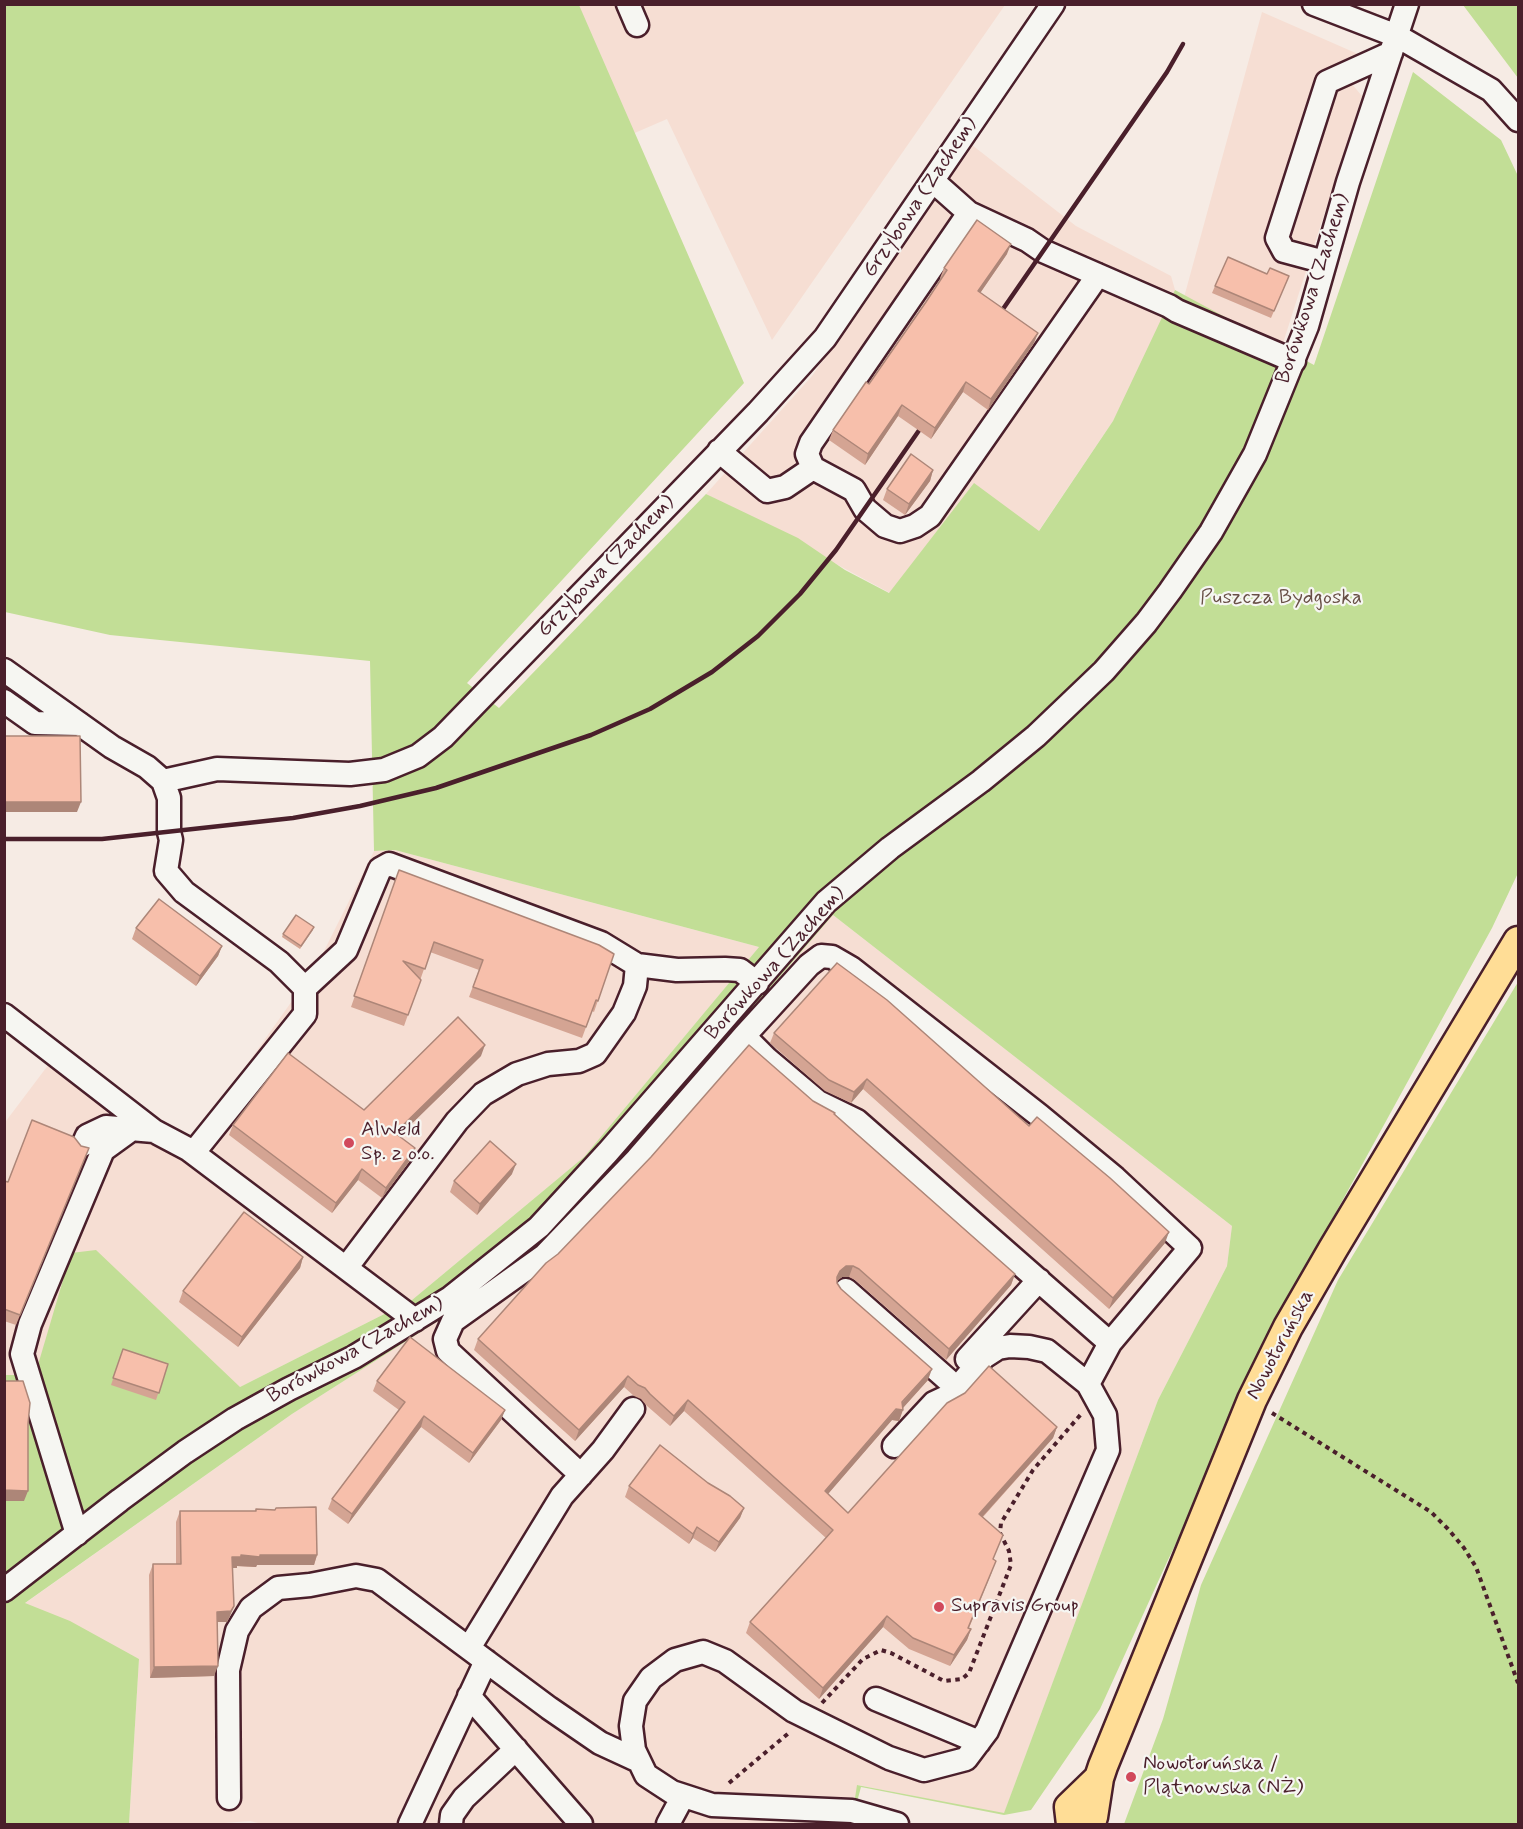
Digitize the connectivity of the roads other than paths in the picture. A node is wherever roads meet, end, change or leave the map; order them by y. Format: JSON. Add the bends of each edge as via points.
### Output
{"nodes":[{"id":1,"x":1053,"y":4,"type":"edge"},
{"id":2,"x":1314,"y":4,"type":"edge"},
{"id":3,"x":1407,"y":4,"type":"edge"},
{"id":4,"x":1394,"y":44,"type":"junction"},
{"id":5,"x":1518,"y":120,"type":"edge"},
{"id":6,"x":933,"y":181,"type":"junction"},
{"id":7,"x":969,"y":213,"type":"junction"},
{"id":8,"x":1325,"y":262,"type":"junction"},
{"id":9,"x":1098,"y":275,"type":"junction"},
{"id":10,"x":1294,"y":361,"type":"junction"},
{"id":11,"x":719,"y":451,"type":"junction"},
{"id":12,"x":813,"y":468,"type":"junction"},
{"id":13,"x":4,"y":670,"type":"edge"},
{"id":14,"x":4,"y":701,"type":"edge"},
{"id":15,"x":80,"y":724,"type":"junction"},
{"id":16,"x":163,"y":781,"type":"junction"},
{"id":17,"x":1518,"y":940,"type":"edge"},
{"id":18,"x":637,"y":965,"type":"junction"},
{"id":19,"x":757,"y":983,"type":"junction"},
{"id":20,"x":305,"y":988,"type":"junction"},
{"id":21,"x":4,"y":1015,"type":"edge"},
{"id":22,"x":744,"y":1036,"type":"junction"},
{"id":23,"x":132,"y":1129,"type":"junction"},
{"id":24,"x":154,"y":1131,"type":"junction"},
{"id":25,"x":83,"y":1145,"type":"edge"},
{"id":26,"x":194,"y":1152,"type":"junction"},
{"id":27,"x":346,"y":1268,"type":"junction"},
{"id":28,"x":1039,"y":1280,"type":"junction"},
{"id":29,"x":846,"y":1290,"type":"edge"},
{"id":30,"x":414,"y":1320,"type":"junction"},
{"id":31,"x":1110,"y":1343,"type":"junction"},
{"id":32,"x":948,"y":1380,"type":"junction"},
{"id":33,"x":1092,"y":1392,"type":"junction"},
{"id":34,"x":934,"y":1403,"type":"junction"},
{"id":35,"x":633,"y":1409,"type":"dead end"},
{"id":36,"x":894,"y":1446,"type":"dead end"},
{"id":37,"x":581,"y":1475,"type":"junction"},
{"id":38,"x":77,"y":1534,"type":"junction"},
{"id":39,"x":4,"y":1590,"type":"edge"},
{"id":40,"x":477,"y":1654,"type":"junction"},
{"id":41,"x":470,"y":1696,"type":"junction"},
{"id":42,"x":876,"y":1699,"type":"dead end"},
{"id":43,"x":979,"y":1742,"type":"junction"},
{"id":44,"x":516,"y":1749,"type":"junction"},
{"id":45,"x":639,"y":1761,"type":"junction"},
{"id":46,"x":1099,"y":1778,"type":"junction"},
{"id":47,"x":683,"y":1796,"type":"junction"},
{"id":48,"x":229,"y":1798,"type":"dead end"},
{"id":49,"x":410,"y":1824,"type":"edge"},
{"id":50,"x":451,"y":1824,"type":"edge"},
{"id":51,"x":581,"y":1824,"type":"edge"},
{"id":52,"x":668,"y":1824,"type":"edge"},
{"id":53,"x":897,"y":1824,"type":"edge"},
{"id":54,"x":1071,"y":1824,"type":"edge"},
{"id":55,"x":1087,"y":1824,"type":"edge"}],
"edges":[{"from":1,"to":6,"type":"street","name":"Grzybowa (Zachem)"},
{"from":2,"to":4,"type":"street"},
{"from":3,"to":4,"type":"street","name":"Borówkowa (Zachem)"},
{"from":4,"to":5,"type":"street","via":[[1491,90]]},
{"from":4,"to":8,"type":"street","name":"Borówkowa (Zachem)"},
{"from":4,"to":8,"type":"street","via":[[1327,82],[1277,238],[1284,251]]},
{"from":6,"to":7,"type":"street"},
{"from":6,"to":11,"type":"street","name":"Grzybowa (Zachem)","via":[[825,338]]},
{"from":7,"to":9,"type":"street"},
{"from":7,"to":12,"type":"street","via":[[811,443],[807,454]]},
{"from":8,"to":10,"type":"street","name":"Borówkowa (Zachem)"},
{"from":9,"to":10,"type":"street"},
{"from":9,"to":12,"type":"street","via":[[930,516],[900,531],[885,526],[865,509],[854,490]]},
{"from":10,"to":19,"type":"street","name":"Borówkowa (Zachem)","via":[[1255,454],[1228,503],[1146,623],[1104,671],[1036,736],[826,902]]},
{"from":11,"to":12,"type":"street","via":[[767,491],[785,487]]},
{"from":11,"to":16,"type":"street","name":"Grzybowa (Zachem)","via":[[450,731],[418,756],[384,770],[350,774],[217,769]]},
{"from":13,"to":15,"type":"street"},
{"from":14,"to":15,"type":"street","via":[[35,723]]},
{"from":15,"to":16,"type":"street"},
{"from":16,"to":20,"type":"street","via":[[169,798],[171,840],[166,871],[184,892],[279,962]]},
{"from":17,"to":46,"type":"main road","name":"Nowotoruńska","via":[[1322,1268],[1251,1400]]},
{"from":18,"to":19,"type":"street","via":[[740,970]]},
{"from":18,"to":20,"type":"street","via":[[601,943],[389,864],[380,869],[346,950]]},
{"from":18,"to":27,"type":"street","via":[[635,986],[624,1013],[595,1054],[517,1074],[483,1094],[457,1121]]},
{"from":19,"to":30,"type":"street","name":"Borówkowa (Zachem)","via":[[539,1227],[450,1298]]},
{"from":20,"to":26,"type":"street","via":[[305,1014]]},
{"from":21,"to":24,"type":"street"},
{"from":22,"to":28,"type":"street","via":[[818,1102],[857,1121]]},
{"from":22,"to":31,"type":"street","via":[[809,965],[821,956],[832,957],[851,968],[1115,1178],[1190,1248]]},
{"from":22,"to":37,"type":"street","via":[[637,1159],[544,1256],[453,1321],[445,1339],[448,1351]]},
{"from":23,"to":24,"type":"street"},
{"from":23,"to":25,"type":"street","via":[[106,1127],[87,1136]]},
{"from":23,"to":38,"type":"street","via":[[103,1150],[30,1324],[22,1354]]},
{"from":24,"to":26,"type":"street"},
{"from":26,"to":27,"type":"street"},
{"from":27,"to":30,"type":"street"},
{"from":28,"to":31,"type":"street"},
{"from":28,"to":32,"type":"street"},
{"from":29,"to":32,"type":"street"},
{"from":30,"to":38,"type":"street","name":"Borówkowa (Zachem)","via":[[354,1357],[235,1419]]},
{"from":31,"to":33,"type":"street"},
{"from":32,"to":34,"type":"street"},
{"from":33,"to":34,"type":"street","via":[[1047,1352],[1010,1346],[984,1357],[951,1395]]},
{"from":33,"to":43,"type":"street","via":[[1105,1415],[1108,1450]]},
{"from":34,"to":36,"type":"street"},
{"from":35,"to":37,"type":"street"},
{"from":37,"to":40,"type":"street","via":[[562,1496]]},
{"from":38,"to":39,"type":"street","name":"Borówkowa (Zachem)"},
{"from":40,"to":41,"type":"street"},
{"from":40,"to":45,"type":"street","via":[[600,1743]]},
{"from":40,"to":48,"type":"street","via":[[377,1580],[356,1576],[278,1588],[251,1608],[237,1631],[228,1670]]},
{"from":41,"to":44,"type":"street"},
{"from":41,"to":49,"type":"street"},
{"from":42,"to":43,"type":"street"},
{"from":43,"to":45,"type":"street","via":[[966,1759],[924,1770],[889,1758],[807,1718],[725,1660],[704,1652],[675,1660],[651,1678],[635,1701],[631,1726]]},
{"from":44,"to":50,"type":"street","via":[[464,1798],[452,1815]]},
{"from":44,"to":51,"type":"street"},
{"from":45,"to":47,"type":"street","via":[[646,1775]]},
{"from":46,"to":54,"type":"main road","name":"Nowotoruńska","via":[[1070,1807]]},
{"from":46,"to":55,"type":"main road","name":"Nowotoruńska","via":[[1093,1817]]},
{"from":47,"to":52,"type":"street"},
{"from":47,"to":53,"type":"street","via":[[712,1805],[852,1811]]}]}
